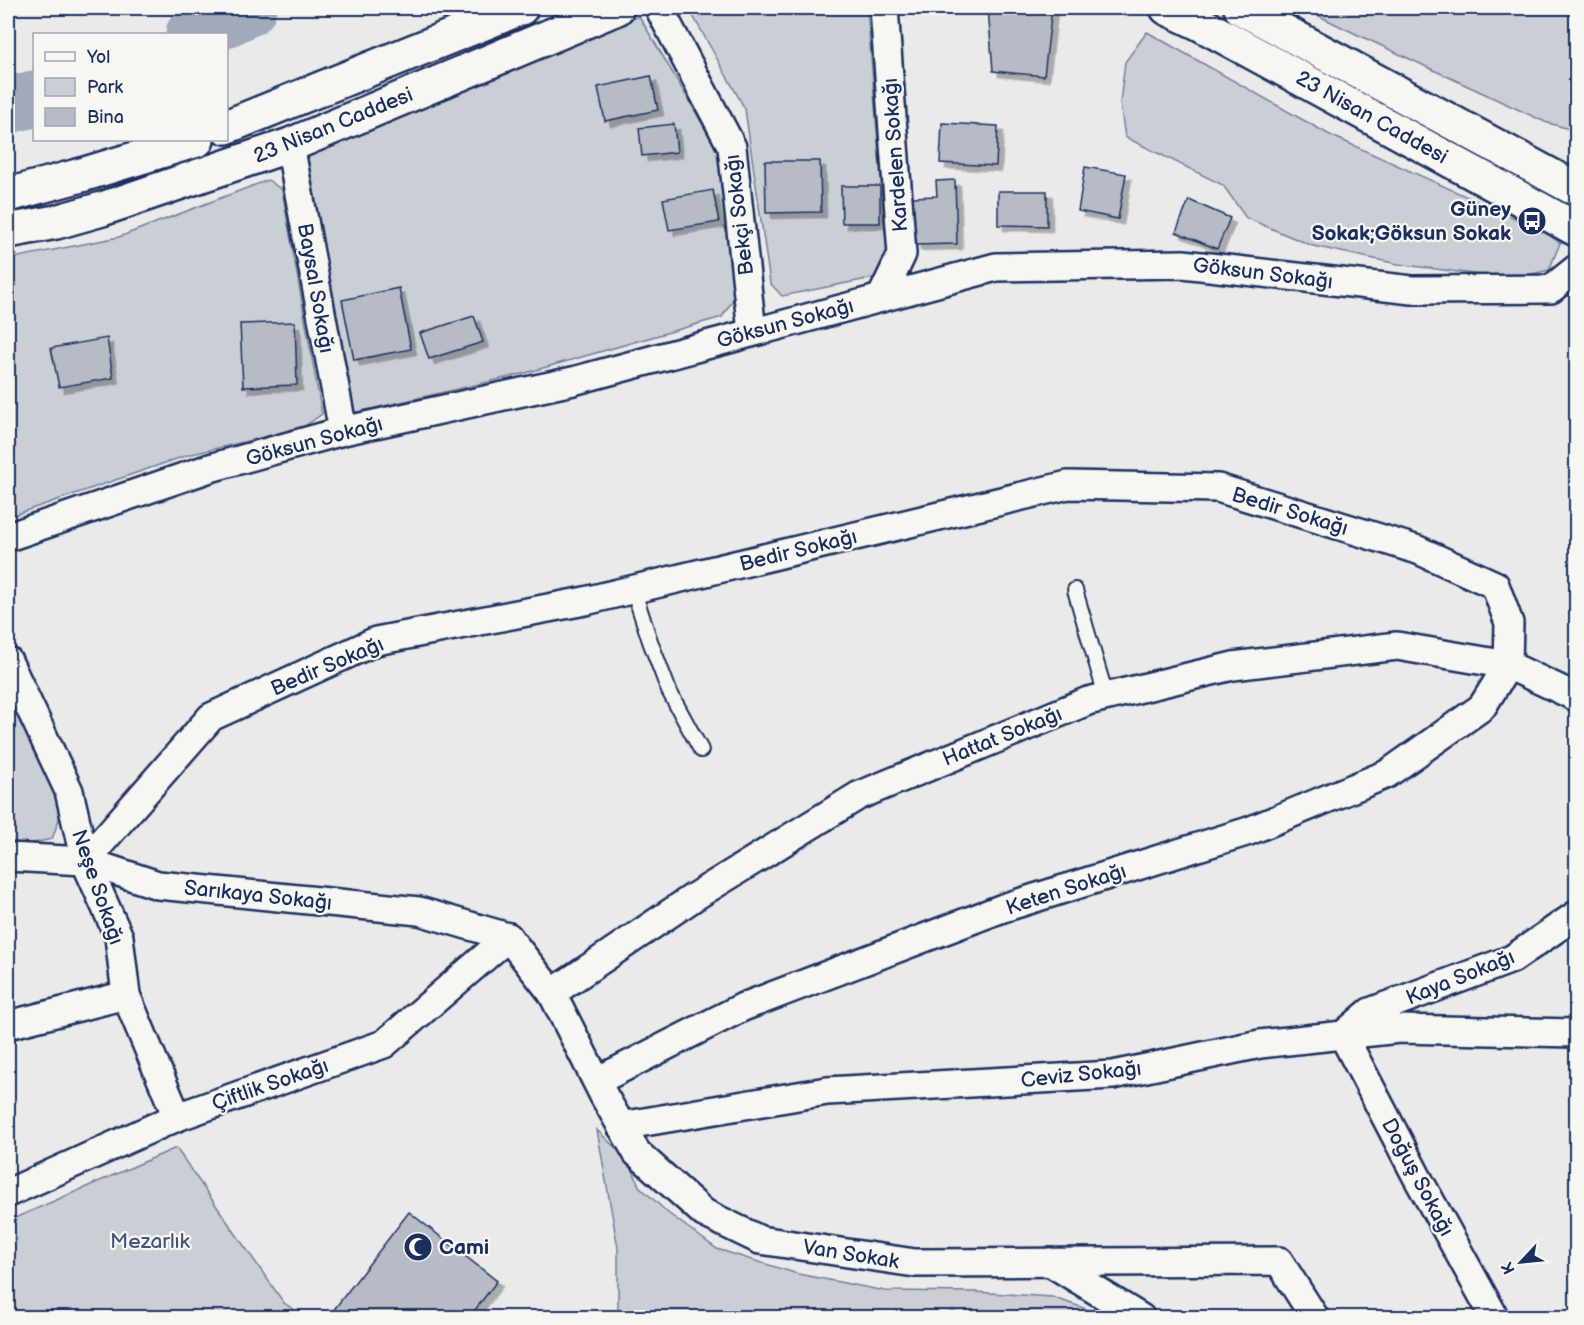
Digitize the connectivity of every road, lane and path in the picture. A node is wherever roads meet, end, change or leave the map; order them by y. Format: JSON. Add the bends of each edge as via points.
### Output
{"nodes":[{"id":1,"x":521,"y":8,"type":"edge"},
{"id":2,"x":616,"y":8,"type":"edge"},
{"id":3,"x":659,"y":8,"type":"edge"},
{"id":4,"x":884,"y":8,"type":"edge"},
{"id":5,"x":1167,"y":8,"type":"edge"},
{"id":6,"x":1241,"y":8,"type":"edge"},
{"id":7,"x":1190,"y":15,"type":"edge"},
{"id":8,"x":228,"y":126,"type":"edge"},
{"id":9,"x":193,"y":141,"type":"edge"},
{"id":10,"x":290,"y":145,"type":"junction"},
{"id":11,"x":1576,"y":188,"type":"edge"},
{"id":12,"x":8,"y":195,"type":"edge"},
{"id":13,"x":1576,"y":229,"type":"edge"},
{"id":14,"x":8,"y":231,"type":"edge"},
{"id":15,"x":1576,"y":269,"type":"edge"},
{"id":16,"x":881,"y":298,"type":"junction"},
{"id":17,"x":752,"y":332,"type":"junction"},
{"id":18,"x":343,"y":431,"type":"junction"},
{"id":19,"x":8,"y":537,"type":"edge"},
{"id":20,"x":633,"y":589,"type":"junction"},
{"id":21,"x":1075,"y":590,"type":"dead end"},
{"id":22,"x":8,"y":661,"type":"edge"},
{"id":23,"x":1508,"y":665,"type":"junction"},
{"id":24,"x":1107,"y":696,"type":"junction"},
{"id":25,"x":1576,"y":697,"type":"edge"},
{"id":26,"x":701,"y":750,"type":"dead end"},
{"id":27,"x":8,"y":857,"type":"edge"},
{"id":28,"x":85,"y":861,"type":"junction"},
{"id":29,"x":1576,"y":915,"type":"edge"},
{"id":30,"x":508,"y":937,"type":"junction"},
{"id":31,"x":552,"y":993,"type":"junction"},
{"id":32,"x":126,"y":995,"type":"junction"},
{"id":33,"x":8,"y":1025,"type":"edge"},
{"id":34,"x":1576,"y":1033,"type":"edge"},
{"id":35,"x":1343,"y":1035,"type":"junction"},
{"id":36,"x":597,"y":1081,"type":"junction"},
{"id":37,"x":177,"y":1117,"type":"junction"},
{"id":38,"x":621,"y":1126,"type":"junction"},
{"id":39,"x":8,"y":1193,"type":"edge"},
{"id":40,"x":1050,"y":1263,"type":"junction"},
{"id":41,"x":1141,"y":1317,"type":"edge"},
{"id":42,"x":1315,"y":1317,"type":"edge"},
{"id":43,"x":1495,"y":1317,"type":"edge"}],
"edges":[{"from":1,"to":8,"type":"street","name":"23 Nisan Caddesi"},
{"from":2,"to":10,"type":"street","name":"23 Nisan Caddesi"},
{"from":3,"to":17,"type":"street","name":"Bekçi Sokağı","via":[[732,147]]},
{"from":4,"to":16,"type":"street","name":"Kardelen Sokağı","via":[[902,254]]},
{"from":5,"to":7,"type":"street","name":"23 Nisan Caddesi"},
{"from":6,"to":11,"type":"street","name":"23 Nisan Caddesi"},
{"from":7,"to":13,"type":"street","name":"23 Nisan Caddesi"},
{"from":9,"to":12,"type":"street"},
{"from":10,"to":14,"type":"street","name":"23 Nisan Caddesi","via":[[102,209]]},
{"from":10,"to":18,"type":"street","name":"Baysal Sokağı"},
{"from":15,"to":16,"type":"street","name":"Göksun Sokağı","via":[[1551,289],[1412,290],[1183,264],[996,267]]},
{"from":16,"to":17,"type":"street","name":"Göksun Sokağı"},
{"from":17,"to":18,"type":"street","name":"Göksun Sokağı","via":[[573,381]]},
{"from":18,"to":19,"type":"street","name":"Göksun Sokağı","via":[[210,468]]},
{"from":20,"to":23,"type":"street","name":"Bedir Sokağı","via":[[1068,485],[1218,488],[1418,550],[1495,585],[1509,623]]},
{"from":20,"to":26,"type":"lane","via":[[669,691]]},
{"from":20,"to":28,"type":"street","name":"Bedir Sokağı","via":[[376,641],[211,717]]},
{"from":21,"to":24,"type":"lane"},
{"from":22,"to":28,"type":"street","name":"Neşe Sokağı","via":[[69,791]]},
{"from":23,"to":24,"type":"street","name":"Hattat Sokağı","via":[[1397,646],[1233,666]]},
{"from":23,"to":25,"type":"street"},
{"from":23,"to":36,"type":"street","name":"Keten Sokağı","via":[[1482,707],[1388,774],[1249,831],[1003,908],[743,1007]]},
{"from":24,"to":31,"type":"street","name":"Hattat Sokağı","via":[[858,796],[694,897]]},
{"from":27,"to":28,"type":"street","name":"Sarıkaya Sokağı"},
{"from":28,"to":30,"type":"street","name":"Sarıkaya Sokağı","via":[[158,885],[419,911]]},
{"from":28,"to":32,"type":"street","name":"Neşe Sokağı","via":[[119,937]]},
{"from":29,"to":35,"type":"street","name":"Kaya Sokağı","via":[[1512,959],[1370,1011]]},
{"from":30,"to":31,"type":"street","name":"Van Sokak"},
{"from":30,"to":37,"type":"street","name":"Çiftlik Sokağı","via":[[384,1044]]},
{"from":31,"to":36,"type":"street","name":"Van Sokak"},
{"from":32,"to":33,"type":"street"},
{"from":32,"to":37,"type":"street","name":"Neşe Sokağı"},
{"from":34,"to":35,"type":"street","name":"Ceviz Sokağı","via":[[1400,1029]]},
{"from":35,"to":38,"type":"street","name":"Ceviz Sokağı","via":[[1260,1044],[1113,1075],[827,1091]]},
{"from":35,"to":43,"type":"street","name":"Doğuş Sokağı"},
{"from":36,"to":38,"type":"street","name":"Van Sokak"},
{"from":37,"to":39,"type":"street","name":"Çiftlik Sokağı"},
{"from":38,"to":40,"type":"street","name":"Van Sokak","via":[[637,1154],[704,1213],[760,1239],[915,1263]]},
{"from":40,"to":41,"type":"street"},
{"from":40,"to":42,"type":"street","name":"Van Sokak","via":[[1279,1261]]}]}
